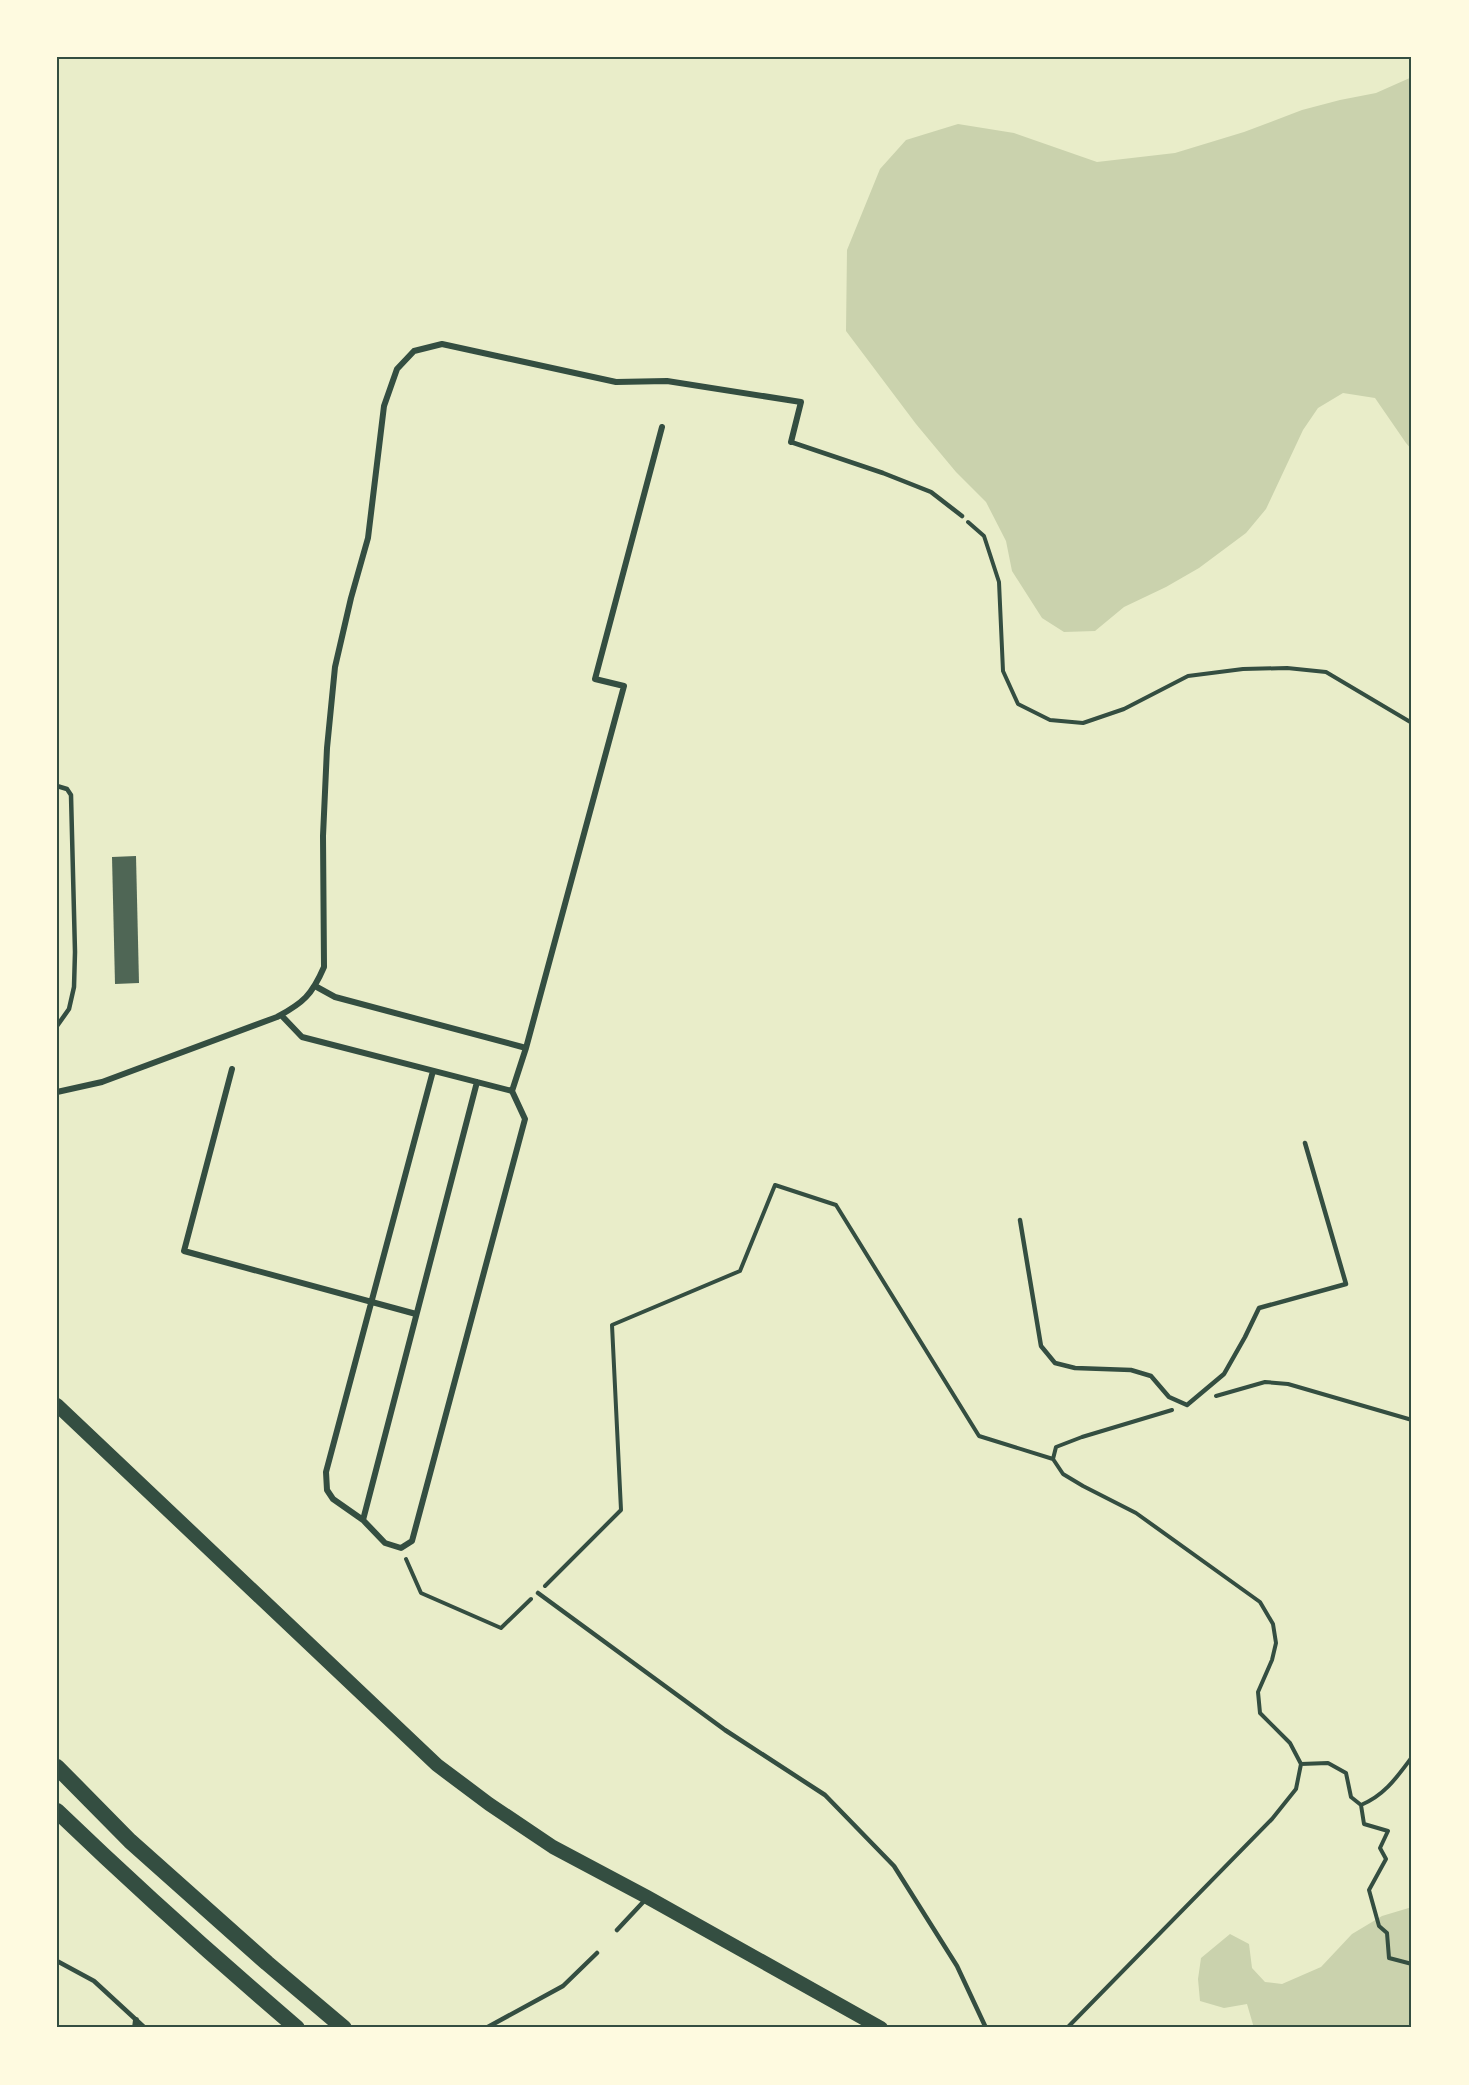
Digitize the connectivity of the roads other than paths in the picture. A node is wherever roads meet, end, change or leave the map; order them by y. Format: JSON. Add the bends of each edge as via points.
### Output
{"nodes":[{"id":1,"x":662,"y":427,"type":"dead end"},
{"id":2,"x":791,"y":442,"type":"joint"},
{"id":3,"x":962,"y":516,"type":"road end"},
{"id":4,"x":57,"y":786,"type":"edge"},
{"id":5,"x":315,"y":986,"type":"junction"},
{"id":6,"x":281,"y":1015,"type":"junction"},
{"id":7,"x":57,"y":1026,"type":"edge"},
{"id":8,"x":526,"y":1048,"type":"junction"},
{"id":9,"x":232,"y":1069,"type":"dead end"},
{"id":10,"x":433,"y":1071,"type":"junction"},
{"id":11,"x":477,"y":1082,"type":"junction"},
{"id":12,"x":512,"y":1091,"type":"junction"},
{"id":13,"x":57,"y":1092,"type":"edge"},
{"id":14,"x":1305,"y":1143,"type":"dead end"},
{"id":15,"x":1020,"y":1220,"type":"dead end"},
{"id":16,"x":371,"y":1302,"type":"junction"},
{"id":17,"x":417,"y":1314,"type":"junction"},
{"id":18,"x":57,"y":1405,"type":"edge"},
{"id":19,"x":363,"y":1520,"type":"junction"},
{"id":20,"x":537,"y":1593,"type":"road end"},
{"id":21,"x":57,"y":1767,"type":"edge"},
{"id":22,"x":57,"y":1811,"type":"edge"},
{"id":23,"x":647,"y":1897,"type":"junction"},
{"id":24,"x":617,"y":1930,"type":"dead end"},
{"id":25,"x":597,"y":1953,"type":"dead end"},
{"id":26,"x":57,"y":1961,"type":"edge"},
{"id":27,"x":136,"y":2020,"type":"junction"},
{"id":28,"x":135,"y":2028,"type":"edge"},
{"id":29,"x":145,"y":2028,"type":"edge"},
{"id":30,"x":297,"y":2028,"type":"edge"},
{"id":31,"x":344,"y":2028,"type":"edge"},
{"id":32,"x":486,"y":2028,"type":"edge"},
{"id":33,"x":881,"y":2028,"type":"edge"},
{"id":34,"x":986,"y":2028,"type":"edge"}],
"edges":[{"from":1,"to":8,"type":"street","via":[[595,679],[624,686]]},
{"from":2,"to":3,"type":"lane","via":[[931,492]]},
{"from":2,"to":5,"type":"street","via":[[801,402],[667,381],[616,382],[441,344],[414,351],[397,369],[384,406],[368,538],[335,667],[323,836],[324,967]]},
{"from":4,"to":7,"type":"lane","via":[[71,795],[75,952],[69,1009]]},
{"from":5,"to":6,"type":"street","via":[[298,1006]]},
{"from":5,"to":8,"type":"street","via":[[335,997]]},
{"from":6,"to":10,"type":"street","via":[[302,1037]]},
{"from":6,"to":13,"type":"street","via":[[102,1082]]},
{"from":8,"to":12,"type":"street"},
{"from":9,"to":16,"type":"street","via":[[184,1251]]},
{"from":10,"to":11,"type":"street"},
{"from":10,"to":16,"type":"street"},
{"from":11,"to":12,"type":"street"},
{"from":11,"to":17,"type":"street"},
{"from":12,"to":19,"type":"street","via":[[525,1119],[412,1541],[401,1548],[385,1543]]},
{"from":14,"to":15,"type":"lane","via":[[1346,1284],[1259,1308],[1224,1374],[1187,1405],[1169,1397],[1151,1376],[1131,1370],[1075,1368],[1055,1363],[1041,1346]]},
{"from":16,"to":17,"type":"street"},
{"from":16,"to":19,"type":"street","via":[[326,1472],[327,1491],[333,1500]]},
{"from":17,"to":19,"type":"street"},
{"from":18,"to":23,"type":"main road","via":[[437,1765],[553,1847]]},
{"from":20,"to":34,"type":"lane","via":[[725,1730],[825,1795],[894,1866],[957,1966]]},
{"from":21,"to":31,"type":"highway","via":[[130,1841]]},
{"from":22,"to":30,"type":"highway"},
{"from":23,"to":24,"type":"lane"},
{"from":23,"to":33,"type":"main road"},
{"from":25,"to":32,"type":"lane","via":[[563,1986]]},
{"from":26,"to":27,"type":"lane","via":[[94,1981]]},
{"from":27,"to":28,"type":"street"},
{"from":27,"to":29,"type":"lane"}]}
